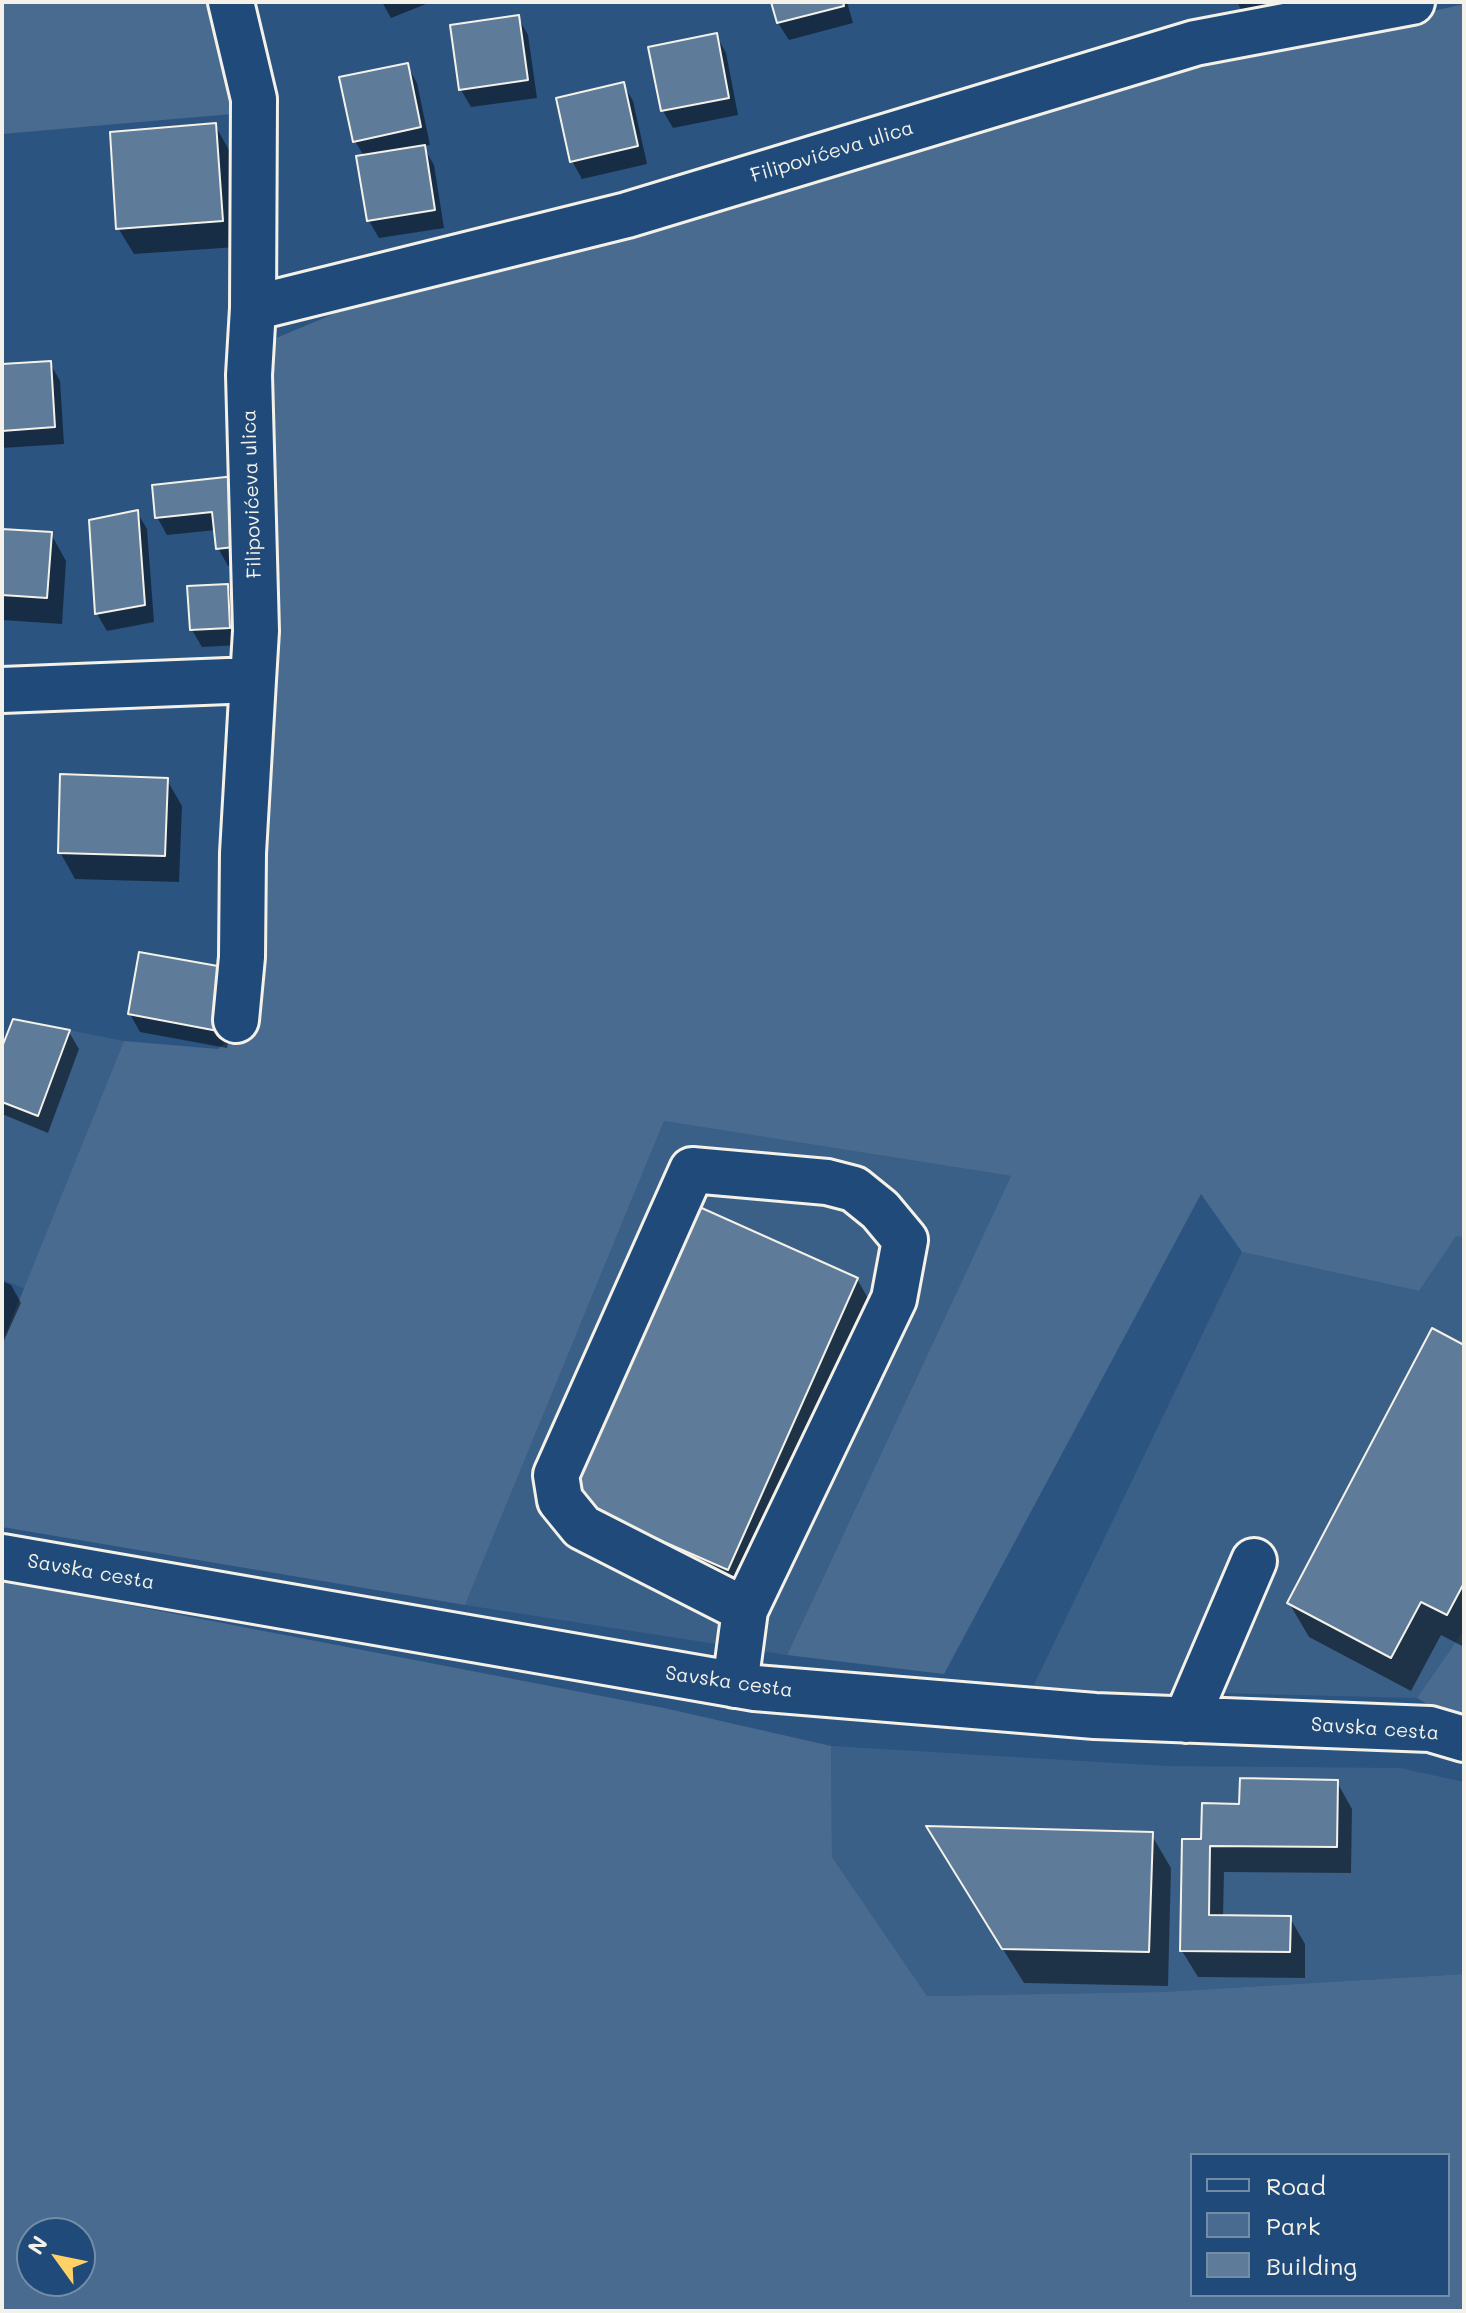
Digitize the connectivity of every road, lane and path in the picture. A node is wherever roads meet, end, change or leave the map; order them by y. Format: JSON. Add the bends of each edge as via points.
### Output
{"nodes":[{"id":1,"x":231,"y":2,"type":"edge"},
{"id":2,"x":1412,"y":2,"type":"edge"},
{"id":3,"x":253,"y":308,"type":"junction"},
{"id":4,"x":253,"y":680,"type":"junction"},
{"id":5,"x":2,"y":690,"type":"edge"},
{"id":6,"x":236,"y":1020,"type":"dead end"},
{"id":7,"x":2,"y":1557,"type":"edge"},
{"id":8,"x":1254,"y":1561,"type":"dead end"},
{"id":9,"x":745,"y":1610,"type":"junction"},
{"id":10,"x":735,"y":1685,"type":"junction"},
{"id":11,"x":1186,"y":1720,"type":"junction"},
{"id":12,"x":1464,"y":1739,"type":"edge"}],
"edges":[{"from":1,"to":3,"type":"street","name":"Filipovićeva ulica","via":[[254,99]]},
{"from":2,"to":3,"type":"street","name":"Filipovićeva ulica","via":[[1195,43],[627,215]]},
{"from":3,"to":4,"type":"street","name":"Filipovićeva ulica"},
{"from":4,"to":5,"type":"street"},
{"from":4,"to":6,"type":"street","name":"Filipovićeva ulica"},
{"from":7,"to":10,"type":"street","name":"Savska cesta"},
{"from":8,"to":11,"type":"street"},
{"from":9,"to":9,"type":"street","via":[[894,1299],[905,1240],[854,1189],[692,1170],[556,1475],[560,1500],[582,1527]]},
{"from":9,"to":10,"type":"street"},
{"from":10,"to":11,"type":"street","name":"Savska cesta"},
{"from":11,"to":12,"type":"street","name":"Savska cesta","via":[[1430,1729]]}]}
